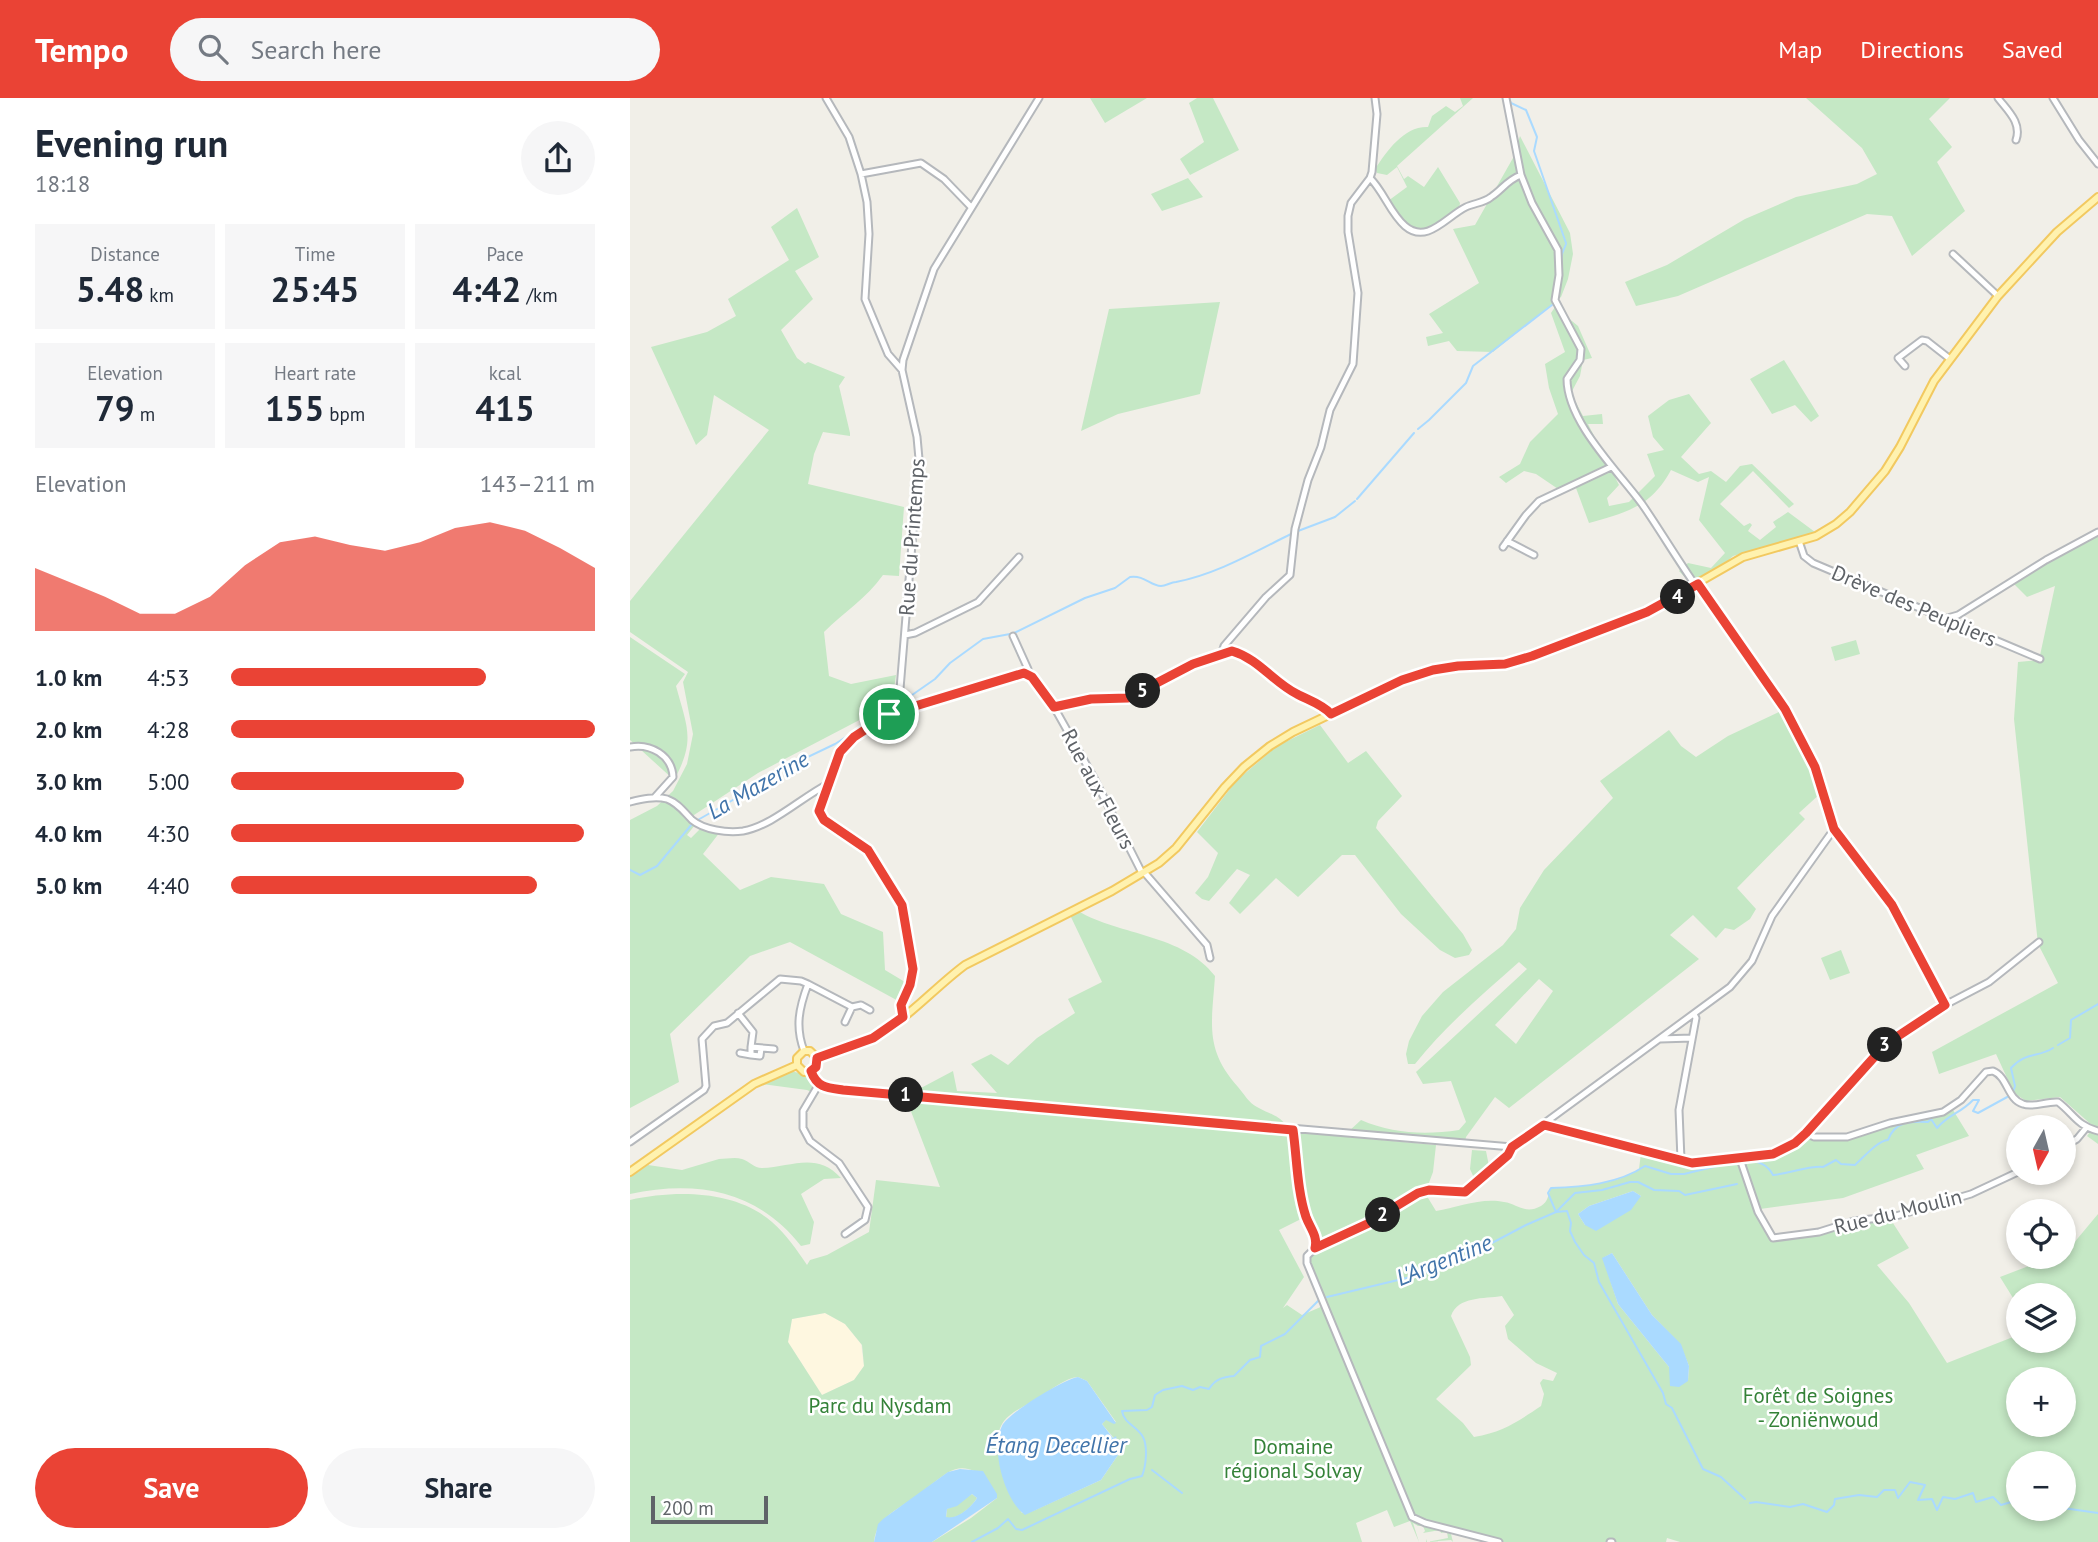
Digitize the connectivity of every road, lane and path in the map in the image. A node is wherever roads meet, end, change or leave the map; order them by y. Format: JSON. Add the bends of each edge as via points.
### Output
{"nodes":[{"id":1,"x":826,"y":98,"type":"edge"},
{"id":2,"x":1039,"y":98,"type":"edge"},
{"id":3,"x":1375,"y":98,"type":"edge"},
{"id":4,"x":1506,"y":98,"type":"edge"},
{"id":5,"x":1998,"y":98,"type":"edge"},
{"id":6,"x":2053,"y":98,"type":"edge"},
{"id":7,"x":2015,"y":140,"type":"dead end"},
{"id":8,"x":2098,"y":164,"type":"edge"},
{"id":9,"x":861,"y":173,"type":"junction"},
{"id":10,"x":1521,"y":174,"type":"junction"},
{"id":11,"x":1370,"y":178,"type":"junction"},
{"id":12,"x":2098,"y":197,"type":"edge"},
{"id":13,"x":971,"y":207,"type":"junction"},
{"id":14,"x":1952,"y":254,"type":"dead end"},
{"id":15,"x":1998,"y":296,"type":"junction"},
{"id":16,"x":1950,"y":359,"type":"junction"},
{"id":17,"x":1905,"y":366,"type":"dead end"},
{"id":18,"x":902,"y":370,"type":"junction"},
{"id":19,"x":1611,"y":467,"type":"junction"},
{"id":20,"x":2098,"y":532,"type":"edge"},
{"id":21,"x":1507,"y":541,"type":"junction"},
{"id":22,"x":1799,"y":541,"type":"junction"},
{"id":23,"x":1503,"y":547,"type":"dead end"},
{"id":24,"x":1534,"y":555,"type":"dead end"},
{"id":25,"x":1019,"y":557,"type":"dead end"},
{"id":26,"x":1697,"y":585,"type":"junction"},
{"id":27,"x":1944,"y":619,"type":"junction"},
{"id":28,"x":905,"y":635,"type":"junction"},
{"id":29,"x":1013,"y":636,"type":"dead end"},
{"id":30,"x":1222,"y":652,"type":"junction"},
{"id":31,"x":2040,"y":659,"type":"dead end"},
{"id":32,"x":1028,"y":673,"type":"junction"},
{"id":33,"x":1054,"y":707,"type":"junction"},
{"id":34,"x":889,"y":714,"type":"junction"},
{"id":35,"x":1331,"y":714,"type":"junction"},
{"id":36,"x":630,"y":747,"type":"edge"},
{"id":37,"x":828,"y":784,"type":"junction"},
{"id":38,"x":654,"y":797,"type":"junction"},
{"id":39,"x":630,"y":802,"type":"edge"},
{"id":40,"x":1834,"y":829,"type":"junction"},
{"id":41,"x":1143,"y":873,"type":"junction"},
{"id":42,"x":2039,"y":942,"type":"dead end"},
{"id":43,"x":1210,"y":958,"type":"dead end"},
{"id":44,"x":808,"y":984,"type":"junction"},
{"id":45,"x":1945,"y":1005,"type":"junction"},
{"id":46,"x":852,"y":1007,"type":"junction"},
{"id":47,"x":870,"y":1010,"type":"dead end"},
{"id":48,"x":738,"y":1013,"type":"junction"},
{"id":49,"x":1694,"y":1014,"type":"junction"},
{"id":50,"x":903,"y":1017,"type":"junction"},
{"id":51,"x":845,"y":1022,"type":"dead end"},
{"id":52,"x":1692,"y":1038,"type":"junction"},
{"id":53,"x":1660,"y":1040,"type":"junction"},
{"id":54,"x":751,"y":1047,"type":"junction"},
{"id":55,"x":761,"y":1048,"type":"junction"},
{"id":56,"x":774,"y":1049,"type":"dead end"},
{"id":57,"x":804,"y":1051,"type":"junction"},
{"id":58,"x":740,"y":1053,"type":"dead end"},
{"id":59,"x":751,"y":1055,"type":"junction"},
{"id":60,"x":817,"y":1058,"type":"junction"},
{"id":61,"x":797,"y":1065,"type":"junction"},
{"id":62,"x":811,"y":1071,"type":"junction"},
{"id":63,"x":819,"y":1084,"type":"junction"},
{"id":64,"x":1544,"y":1125,"type":"junction"},
{"id":65,"x":2086,"y":1128,"type":"junction"},
{"id":66,"x":1293,"y":1130,"type":"junction"},
{"id":67,"x":2098,"y":1131,"type":"edge"},
{"id":68,"x":1806,"y":1133,"type":"junction"},
{"id":69,"x":2076,"y":1140,"type":"edge"},
{"id":70,"x":630,"y":1142,"type":"edge"},
{"id":71,"x":1512,"y":1147,"type":"junction"},
{"id":72,"x":1740,"y":1158,"type":"junction"},
{"id":73,"x":1681,"y":1160,"type":"junction"},
{"id":74,"x":630,"y":1172,"type":"edge"},
{"id":75,"x":2006,"y":1178,"type":"edge"},
{"id":76,"x":845,"y":1234,"type":"dead end"},
{"id":77,"x":1313,"y":1250,"type":"junction"},
{"id":78,"x":1499,"y":1542,"type":"edge"}],
"edges":[{"from":1,"to":9,"type":"street","via":[[845,130]]},
{"from":2,"to":13,"type":"street","name":"Rue du Printemps"},
{"from":3,"to":11,"type":"street"},
{"from":4,"to":10,"type":"street"},
{"from":5,"to":7,"type":"street","via":[[2017,124]]},
{"from":6,"to":8,"type":"street"},
{"from":9,"to":13,"type":"street","via":[[921,163]]},
{"from":9,"to":18,"type":"street","via":[[869,223],[865,299],[888,354]]},
{"from":10,"to":11,"type":"street","via":[[1493,196],[1422,232],[1401,222]]},
{"from":10,"to":19,"type":"street","via":[[1558,250],[1555,300],[1581,349],[1580,360],[1567,379],[1568,391]]},
{"from":11,"to":30,"type":"street","via":[[1351,203],[1349,216],[1357,293],[1353,364],[1330,410],[1308,480],[1295,529],[1290,575]]},
{"from":12,"to":15,"type":"main road","via":[[2057,232]]},
{"from":13,"to":18,"type":"street","name":"Rue du Printemps","via":[[934,269]]},
{"from":14,"to":15,"type":"street"},
{"from":15,"to":16,"type":"main road"},
{"from":16,"to":17,"type":"street","via":[[1922,340],[1898,358]]},
{"from":16,"to":22,"type":"main road","via":[[1872,492],[1836,524]]},
{"from":18,"to":28,"type":"street","name":"Rue du Printemps","via":[[919,459]]},
{"from":19,"to":21,"type":"street","via":[[1539,501]]},
{"from":19,"to":26,"type":"street"},
{"from":20,"to":27,"type":"street"},
{"from":21,"to":23,"type":"street"},
{"from":21,"to":24,"type":"street"},
{"from":22,"to":26,"type":"main road","via":[[1743,557]]},
{"from":22,"to":27,"type":"street","name":"Drève des Peupliers","via":[[1811,562]]},
{"from":25,"to":28,"type":"street","via":[[970,607]]},
{"from":26,"to":35,"type":"main road","via":[[1647,612],[1532,656],[1505,664],[1433,670]]},
{"from":26,"to":40,"type":"street","via":[[1806,746]]},
{"from":27,"to":31,"type":"street","name":"Drève des Peupliers"},
{"from":28,"to":34,"type":"street","name":"Rue du Printemps","via":[[899,701]]},
{"from":29,"to":32,"type":"street","name":"Rue aux Fleurs"},
{"from":30,"to":33,"type":"street","via":[[1128,698]]},
{"from":30,"to":35,"type":"street","via":[[1232,651],[1255,661],[1283,686]]},
{"from":32,"to":33,"type":"street","name":"Rue aux Fleurs"},
{"from":32,"to":34,"type":"street"},
{"from":33,"to":41,"type":"street","name":"Rue aux Fleurs"},
{"from":34,"to":37,"type":"street","via":[[843,746]]},
{"from":35,"to":41,"type":"main road","via":[[1255,757],[1176,848]]},
{"from":36,"to":38,"type":"street","via":[[653,748],[673,769],[673,777]]},
{"from":37,"to":38,"type":"street","via":[[757,827],[741,831],[699,825],[676,804]]},
{"from":37,"to":50,"type":"street","via":[[821,818],[868,850],[905,913],[913,969],[901,1005]]},
{"from":38,"to":39,"type":"street"},
{"from":40,"to":45,"type":"street","via":[[1892,905]]},
{"from":40,"to":49,"type":"street","via":[[1777,909],[1745,972]]},
{"from":41,"to":43,"type":"street","name":"Rue aux Fleurs","via":[[1208,945]]},
{"from":41,"to":50,"type":"main road","via":[[965,965]]},
{"from":42,"to":45,"type":"street","via":[[1989,982]]},
{"from":44,"to":46,"type":"street"},
{"from":44,"to":48,"type":"street","via":[[780,979]]},
{"from":44,"to":57,"type":"street","via":[[798,1019]]},
{"from":45,"to":68,"type":"street","via":[[1886,1044]]},
{"from":46,"to":47,"type":"street"},
{"from":46,"to":51,"type":"street"},
{"from":48,"to":54,"type":"street","via":[[752,1032]]},
{"from":48,"to":70,"type":"street","via":[[727,1023],[714,1026],[702,1039],[704,1090]]},
{"from":49,"to":52,"type":"street"},
{"from":49,"to":53,"type":"street"},
{"from":50,"to":60,"type":"main road","via":[[873,1038]]},
{"from":52,"to":53,"type":"street"},
{"from":52,"to":73,"type":"street","via":[[1679,1110]]},
{"from":53,"to":64,"type":"street"},
{"from":54,"to":55,"type":"street"},
{"from":54,"to":59,"type":"street"},
{"from":55,"to":56,"type":"street"},
{"from":55,"to":59,"type":"street","via":[[760,1056]]},
{"from":57,"to":60,"type":"main road"},
{"from":57,"to":61,"type":"main road"},
{"from":58,"to":59,"type":"street"},
{"from":60,"to":62,"type":"main road"},
{"from":61,"to":62,"type":"main road","via":[[804,1072]]},
{"from":61,"to":74,"type":"main road","via":[[754,1084]]},
{"from":62,"to":63,"type":"street"},
{"from":63,"to":66,"type":"street","via":[[843,1090]]},
{"from":63,"to":76,"type":"street","via":[[803,1111],[805,1135],[839,1163],[869,1208],[865,1220]]},
{"from":64,"to":71,"type":"street"},
{"from":64,"to":73,"type":"street"},
{"from":65,"to":67,"type":"street"},
{"from":65,"to":68,"type":"street","via":[[2058,1102],[2020,1103],[1993,1071],[1986,1072],[1944,1112],[1890,1122],[1847,1138]]},
{"from":65,"to":69,"type":"street"},
{"from":66,"to":71,"type":"street"},
{"from":66,"to":77,"type":"street","via":[[1303,1201],[1316,1240]]},
{"from":68,"to":72,"type":"street","via":[[1783,1150]]},
{"from":71,"to":77,"type":"street","via":[[1465,1192],[1418,1193]]},
{"from":72,"to":73,"type":"street","via":[[1700,1163]]},
{"from":72,"to":75,"type":"street","name":"Rue du Moulin","via":[[1758,1212],[1773,1238],[1896,1216],[1971,1194]]},
{"from":77,"to":78,"type":"street","via":[[1307,1263],[1412,1517]]}]}
